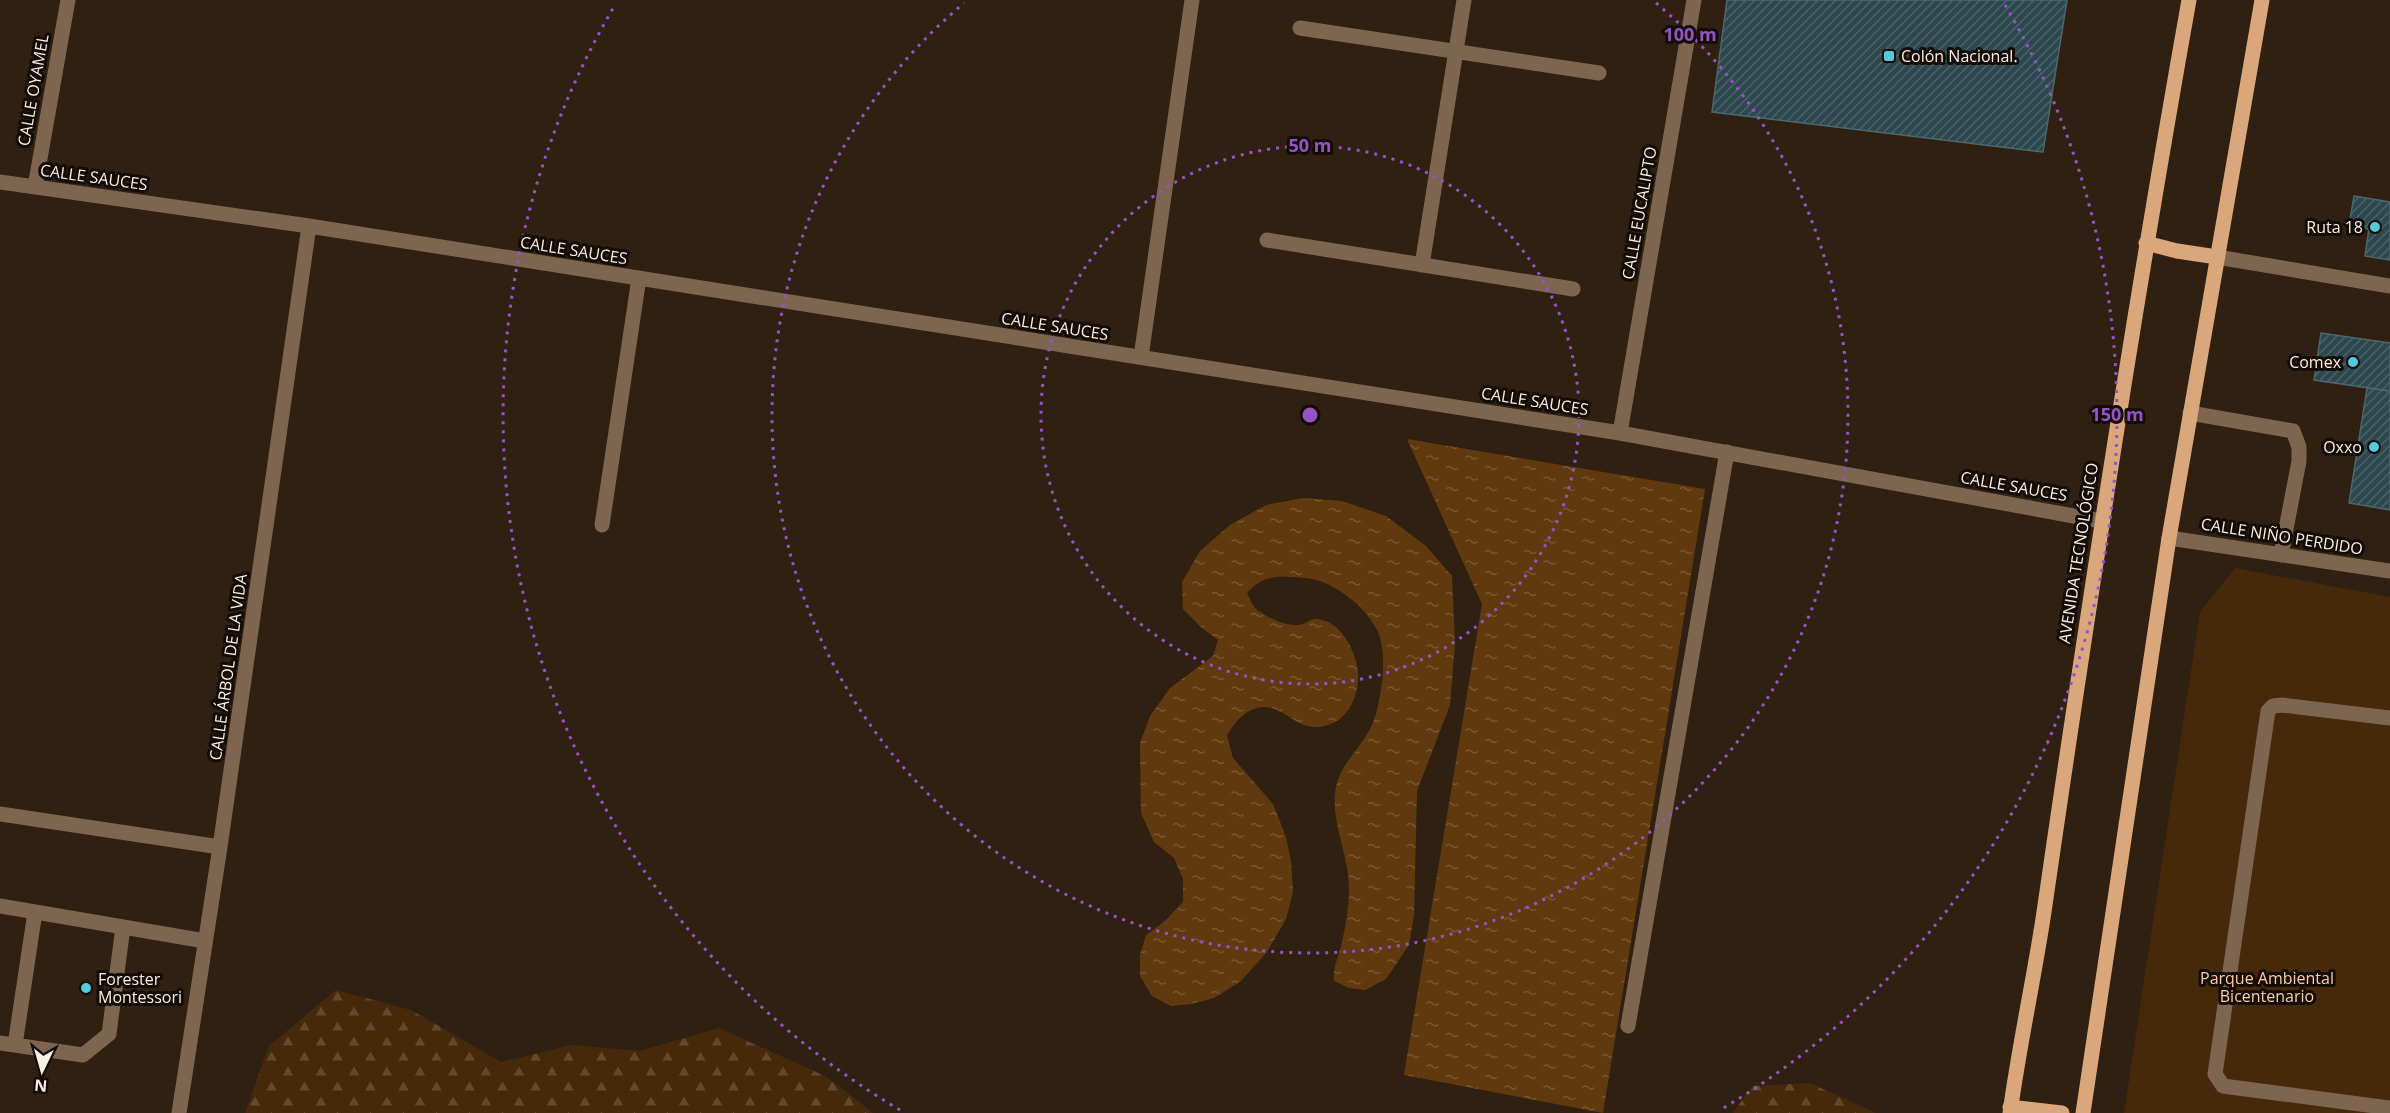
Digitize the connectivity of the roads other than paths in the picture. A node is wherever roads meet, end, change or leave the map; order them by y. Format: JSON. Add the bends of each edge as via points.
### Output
{"nodes":[{"id":1,"x":68,"y":0,"type":"edge"},
{"id":2,"x":1192,"y":0,"type":"edge"},
{"id":3,"x":1464,"y":0,"type":"edge"},
{"id":4,"x":1694,"y":0,"type":"edge"},
{"id":5,"x":2189,"y":0,"type":"edge"},
{"id":6,"x":2262,"y":0,"type":"edge"},
{"id":7,"x":1299,"y":28,"type":"dead end"},
{"id":8,"x":1456,"y":51,"type":"junction"},
{"id":9,"x":1599,"y":73,"type":"dead end"},
{"id":10,"x":0,"y":182,"type":"edge"},
{"id":11,"x":35,"y":187,"type":"junction"},
{"id":12,"x":309,"y":226,"type":"junction"},
{"id":13,"x":1267,"y":240,"type":"dead end"},
{"id":14,"x":2146,"y":243,"type":"junction"},
{"id":15,"x":2217,"y":257,"type":"junction"},
{"id":16,"x":1422,"y":265,"type":"junction"},
{"id":17,"x":639,"y":278,"type":"junction"},
{"id":18,"x":2390,"y":286,"type":"edge"},
{"id":19,"x":1573,"y":289,"type":"dead end"},
{"id":20,"x":1141,"y":357,"type":"junction"},
{"id":21,"x":2190,"y":413,"type":"junction"},
{"id":22,"x":1620,"y":433,"type":"junction"},
{"id":23,"x":1728,"y":452,"type":"junction"},
{"id":24,"x":2101,"y":521,"type":"junction"},
{"id":25,"x":602,"y":525,"type":"dead end"},
{"id":26,"x":2169,"y":538,"type":"junction"},
{"id":27,"x":2281,"y":555,"type":"junction"},
{"id":28,"x":2390,"y":571,"type":"edge"},
{"id":29,"x":2390,"y":718,"type":"edge"},
{"id":30,"x":0,"y":814,"type":"edge"},
{"id":31,"x":220,"y":847,"type":"junction"},
{"id":32,"x":0,"y":906,"type":"edge"},
{"id":33,"x":35,"y":912,"type":"junction"},
{"id":34,"x":123,"y":927,"type":"junction"},
{"id":35,"x":206,"y":941,"type":"junction"},
{"id":36,"x":1628,"y":1026,"type":"dead end"},
{"id":37,"x":7,"y":1044,"type":"edge"},
{"id":38,"x":2390,"y":1108,"type":"edge"},
{"id":39,"x":2010,"y":1110,"type":"edge"},
{"id":40,"x":179,"y":1113,"type":"edge"},
{"id":41,"x":2062,"y":1113,"type":"edge"},
{"id":42,"x":2083,"y":1113,"type":"edge"}],
"edges":[{"from":1,"to":11,"type":"street","name":"CALLE OYAMEL"},
{"from":2,"to":20,"type":"street"},
{"from":3,"to":8,"type":"street"},
{"from":4,"to":22,"type":"street","name":"CALLE EUCALIPTO"},
{"from":5,"to":14,"type":"main road","name":"AVENIDA TECNOLÓGICO"},
{"from":6,"to":15,"type":"main road"},
{"from":7,"to":8,"type":"street"},
{"from":8,"to":9,"type":"street"},
{"from":8,"to":16,"type":"street"},
{"from":10,"to":11,"type":"street","name":"CALLE SAUCES"},
{"from":11,"to":12,"type":"street","name":"CALLE SAUCES"},
{"from":12,"to":17,"type":"street","name":"CALLE SAUCES"},
{"from":12,"to":31,"type":"street","name":"CALLE ÁRBOL DE LA VIDA"},
{"from":13,"to":16,"type":"street"},
{"from":14,"to":15,"type":"main road"},
{"from":14,"to":24,"type":"main road","name":"AVENIDA TECNOLÓGICO"},
{"from":15,"to":18,"type":"street"},
{"from":15,"to":21,"type":"main road"},
{"from":16,"to":19,"type":"street"},
{"from":17,"to":20,"type":"street","name":"CALLE SAUCES"},
{"from":17,"to":25,"type":"street"},
{"from":20,"to":22,"type":"street","name":"CALLE SAUCES"},
{"from":21,"to":26,"type":"main road"},
{"from":21,"to":27,"type":"street","via":[[2293,431],[2299,461]]},
{"from":22,"to":23,"type":"street","name":"CALLE SAUCES"},
{"from":23,"to":24,"type":"street","name":"CALLE SAUCES"},
{"from":23,"to":36,"type":"street"},
{"from":24,"to":39,"type":"main road","name":"AVENIDA TECNOLÓGICO","via":[[2036,965]]},
{"from":26,"to":27,"type":"street","name":"CALLE NIÑO PERDIDO"},
{"from":26,"to":42,"type":"main road"},
{"from":27,"to":28,"type":"street","name":"CALLE NIÑO PERDIDO"},
{"from":29,"to":38,"type":"street","via":[[2282,705],[2268,711],[2215,1074],[2223,1086]]},
{"from":30,"to":31,"type":"street"},
{"from":31,"to":35,"type":"street","name":"CALLE ÁRBOL DE LA VIDA"},
{"from":32,"to":33,"type":"street"},
{"from":33,"to":34,"type":"street"},
{"from":33,"to":37,"type":"street"},
{"from":34,"to":35,"type":"street"},
{"from":34,"to":37,"type":"street","via":[[109,1034],[82,1054]]},
{"from":35,"to":40,"type":"street","name":"CALLE ÁRBOL DE LA VIDA"},
{"from":39,"to":41,"type":"main road"}]}
